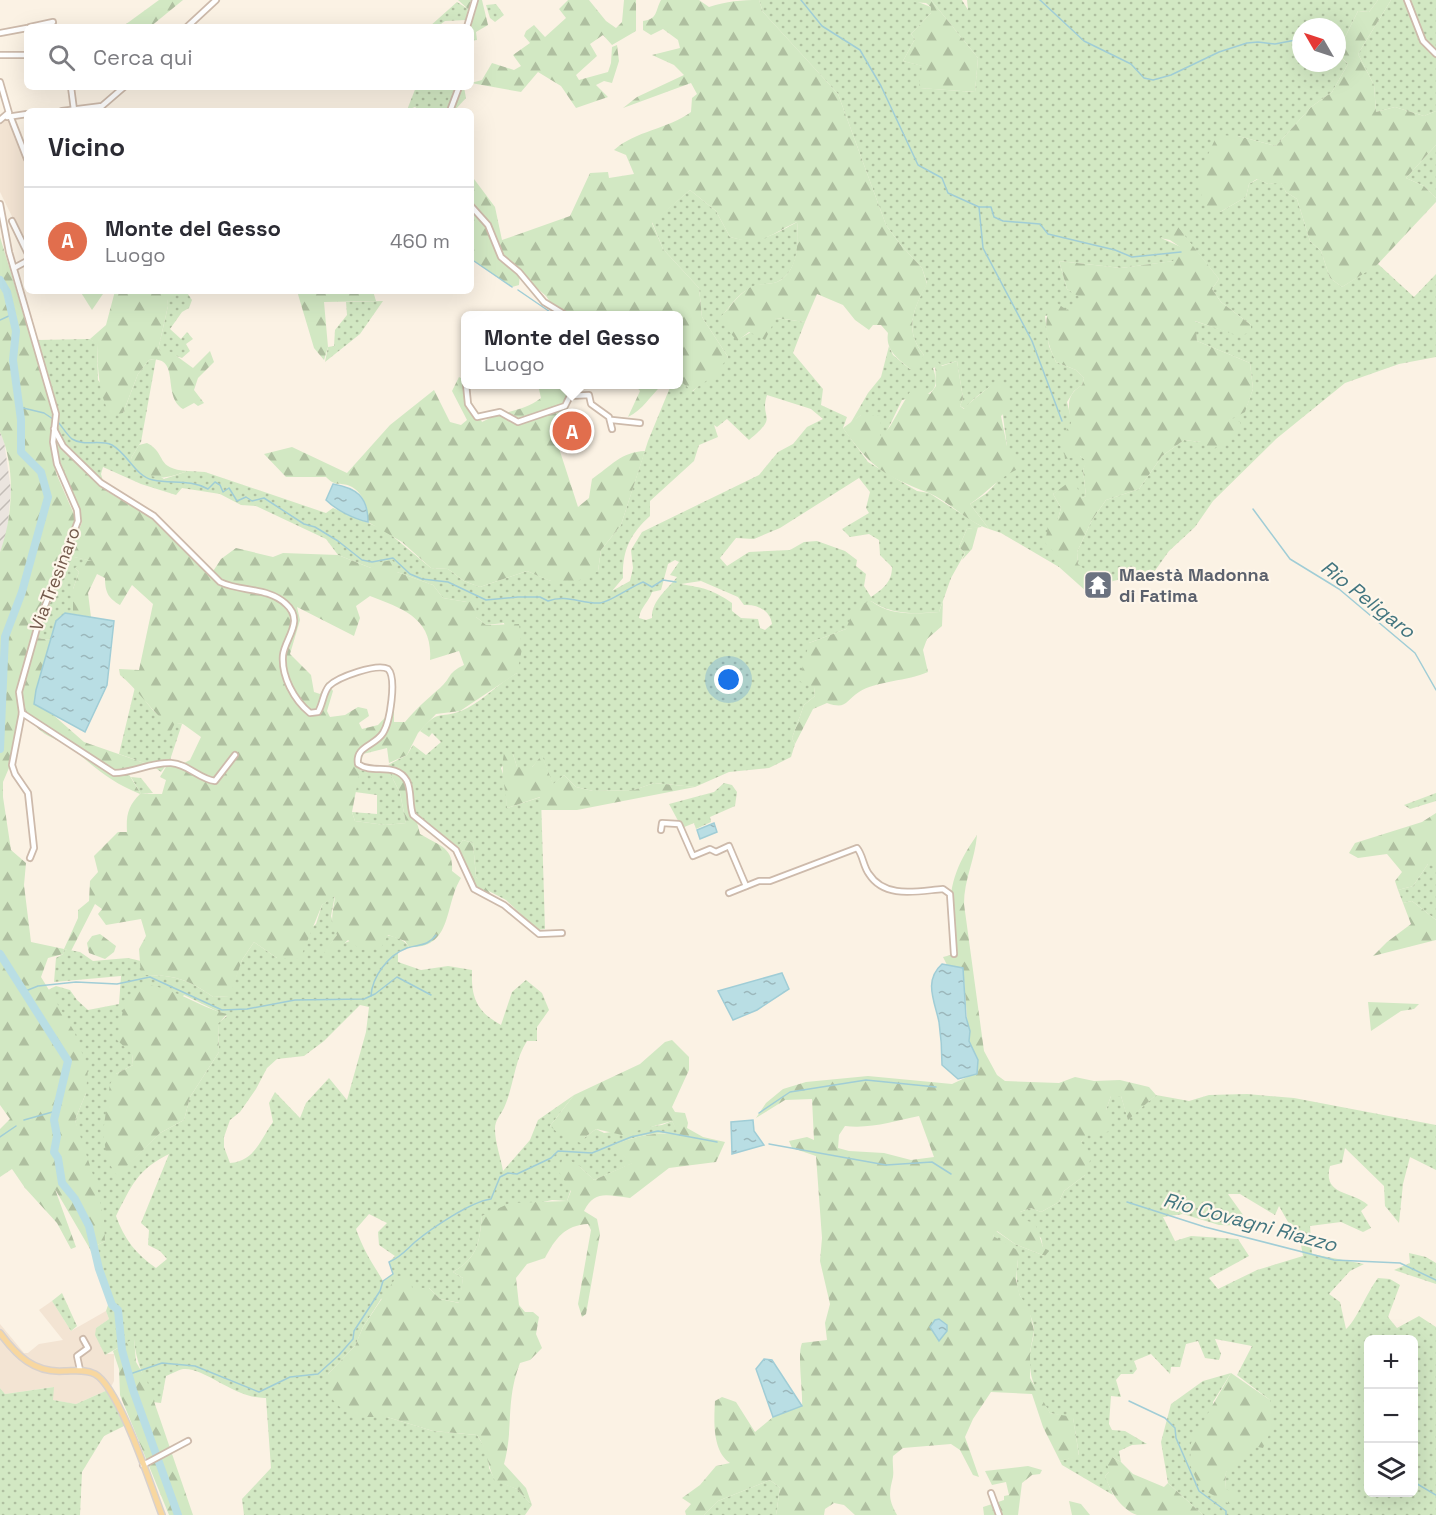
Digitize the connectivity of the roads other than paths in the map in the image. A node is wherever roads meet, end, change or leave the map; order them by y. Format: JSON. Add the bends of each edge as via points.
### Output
{"nodes":[{"id":1,"x":216,"y":0,"type":"edge"},
{"id":2,"x":475,"y":0,"type":"edge"},
{"id":3,"x":1407,"y":0,"type":"edge"},
{"id":4,"x":53,"y":22,"type":"dead end"},
{"id":5,"x":43,"y":24,"type":"edge"},
{"id":6,"x":190,"y":24,"type":"edge"},
{"id":7,"x":468,"y":24,"type":"edge"},
{"id":8,"x":24,"y":28,"type":"edge"},
{"id":9,"x":0,"y":33,"type":"edge"},
{"id":10,"x":1436,"y":54,"type":"edge"},
{"id":11,"x":24,"y":55,"type":"edge"},
{"id":12,"x":0,"y":56,"type":"edge"},
{"id":13,"x":0,"y":82,"type":"edge"},
{"id":14,"x":71,"y":90,"type":"edge"},
{"id":15,"x":121,"y":90,"type":"edge"},
{"id":16,"x":458,"y":90,"type":"edge"},
{"id":17,"x":74,"y":108,"type":"edge"},
{"id":18,"x":100,"y":108,"type":"edge"},
{"id":19,"x":451,"y":108,"type":"edge"},
{"id":20,"x":24,"y":114,"type":"edge"},
{"id":21,"x":10,"y":116,"type":"junction"},
{"id":22,"x":0,"y":120,"type":"edge"},
{"id":23,"x":24,"y":151,"type":"edge"},
{"id":24,"x":0,"y":204,"type":"edge"},
{"id":25,"x":474,"y":209,"type":"edge"},
{"id":26,"x":12,"y":221,"type":"dead end"},
{"id":27,"x":24,"y":246,"type":"edge"},
{"id":28,"x":24,"y":263,"type":"edge"},
{"id":29,"x":14,"y":268,"type":"junction"},
{"id":30,"x":560,"y":311,"type":"edge"},
{"id":31,"x":466,"y":389,"type":"edge"},
{"id":32,"x":612,"y":420,"type":"junction"},
{"id":33,"x":640,"y":423,"type":"dead end"},
{"id":34,"x":54,"y":429,"type":"junction"},
{"id":35,"x":612,"y":429,"type":"dead end"},
{"id":36,"x":21,"y":713,"type":"junction"},
{"id":37,"x":235,"y":755,"type":"dead end"},
{"id":38,"x":660,"y":830,"type":"dead end"},
{"id":39,"x":30,"y":858,"type":"dead end"},
{"id":40,"x":746,"y":886,"type":"junction"},
{"id":41,"x":729,"y":893,"type":"dead end"},
{"id":42,"x":562,"y":933,"type":"dead end"},
{"id":43,"x":954,"y":954,"type":"dead end"},
{"id":44,"x":0,"y":1333,"type":"edge"},
{"id":45,"x":83,"y":1339,"type":"dead end"},
{"id":46,"x":80,"y":1370,"type":"junction"},
{"id":47,"x":188,"y":1441,"type":"dead end"},
{"id":48,"x":142,"y":1465,"type":"junction"},
{"id":49,"x":991,"y":1493,"type":"dead end"},
{"id":50,"x":162,"y":1515,"type":"edge"},
{"id":51,"x":999,"y":1515,"type":"edge"}],
"edges":[{"from":1,"to":6,"type":"street"},
{"from":2,"to":7,"type":"street"},
{"from":3,"to":10,"type":"street","via":[[1423,41]]},
{"from":4,"to":5,"type":"street"},
{"from":8,"to":9,"type":"street"},
{"from":11,"to":12,"type":"street"},
{"from":13,"to":21,"type":"street"},
{"from":14,"to":17,"type":"street"},
{"from":15,"to":18,"type":"street"},
{"from":16,"to":19,"type":"street"},
{"from":20,"to":21,"type":"street"},
{"from":21,"to":22,"type":"street"},
{"from":21,"to":23,"type":"street"},
{"from":24,"to":29,"type":"street","name":"Via Tresinaro"},
{"from":25,"to":30,"type":"street","via":[[488,225],[501,257],[544,302]]},
{"from":26,"to":27,"type":"street"},
{"from":28,"to":29,"type":"street"},
{"from":29,"to":34,"type":"street","name":"Via Tresinaro","via":[[56,420]]},
{"from":31,"to":32,"type":"street","via":[[468,404],[477,417],[500,412],[518,422],[565,406],[574,395],[589,395],[591,404]]},
{"from":32,"to":33,"type":"street"},
{"from":32,"to":35,"type":"street"},
{"from":34,"to":36,"type":"street","name":"Via Tresinaro","via":[[57,464],[78,521],[24,668],[18,692]]},
{"from":34,"to":42,"type":"street","via":[[63,446],[101,483],[154,516],[220,582],[253,589],[285,603],[294,625],[284,653],[285,667],[293,694],[310,713],[318,712],[332,684],[375,666],[388,669],[393,683],[387,725],[378,739],[357,756],[358,764],[363,768],[394,770],[403,776],[413,815],[456,850],[477,892],[504,905],[539,934]]},
{"from":36,"to":37,"type":"street","via":[[114,772],[127,773],[169,763],[215,781]]},
{"from":36,"to":39,"type":"street","name":"Via Tresinaro","via":[[12,765],[28,793],[34,848]]},
{"from":38,"to":40,"type":"street","via":[[662,823],[679,824],[693,856],[729,846]]},
{"from":40,"to":41,"type":"street"},
{"from":40,"to":43,"type":"street","via":[[771,881],[856,848],[878,885],[901,892],[943,889],[950,894]]},
{"from":44,"to":46,"type":"main road","via":[[19,1356],[35,1367],[48,1372]]},
{"from":45,"to":46,"type":"street","via":[[88,1348],[77,1356]]},
{"from":46,"to":48,"type":"main road","via":[[95,1374],[109,1387]]},
{"from":47,"to":48,"type":"street"},
{"from":48,"to":50,"type":"main road"},
{"from":49,"to":51,"type":"street"}]}
